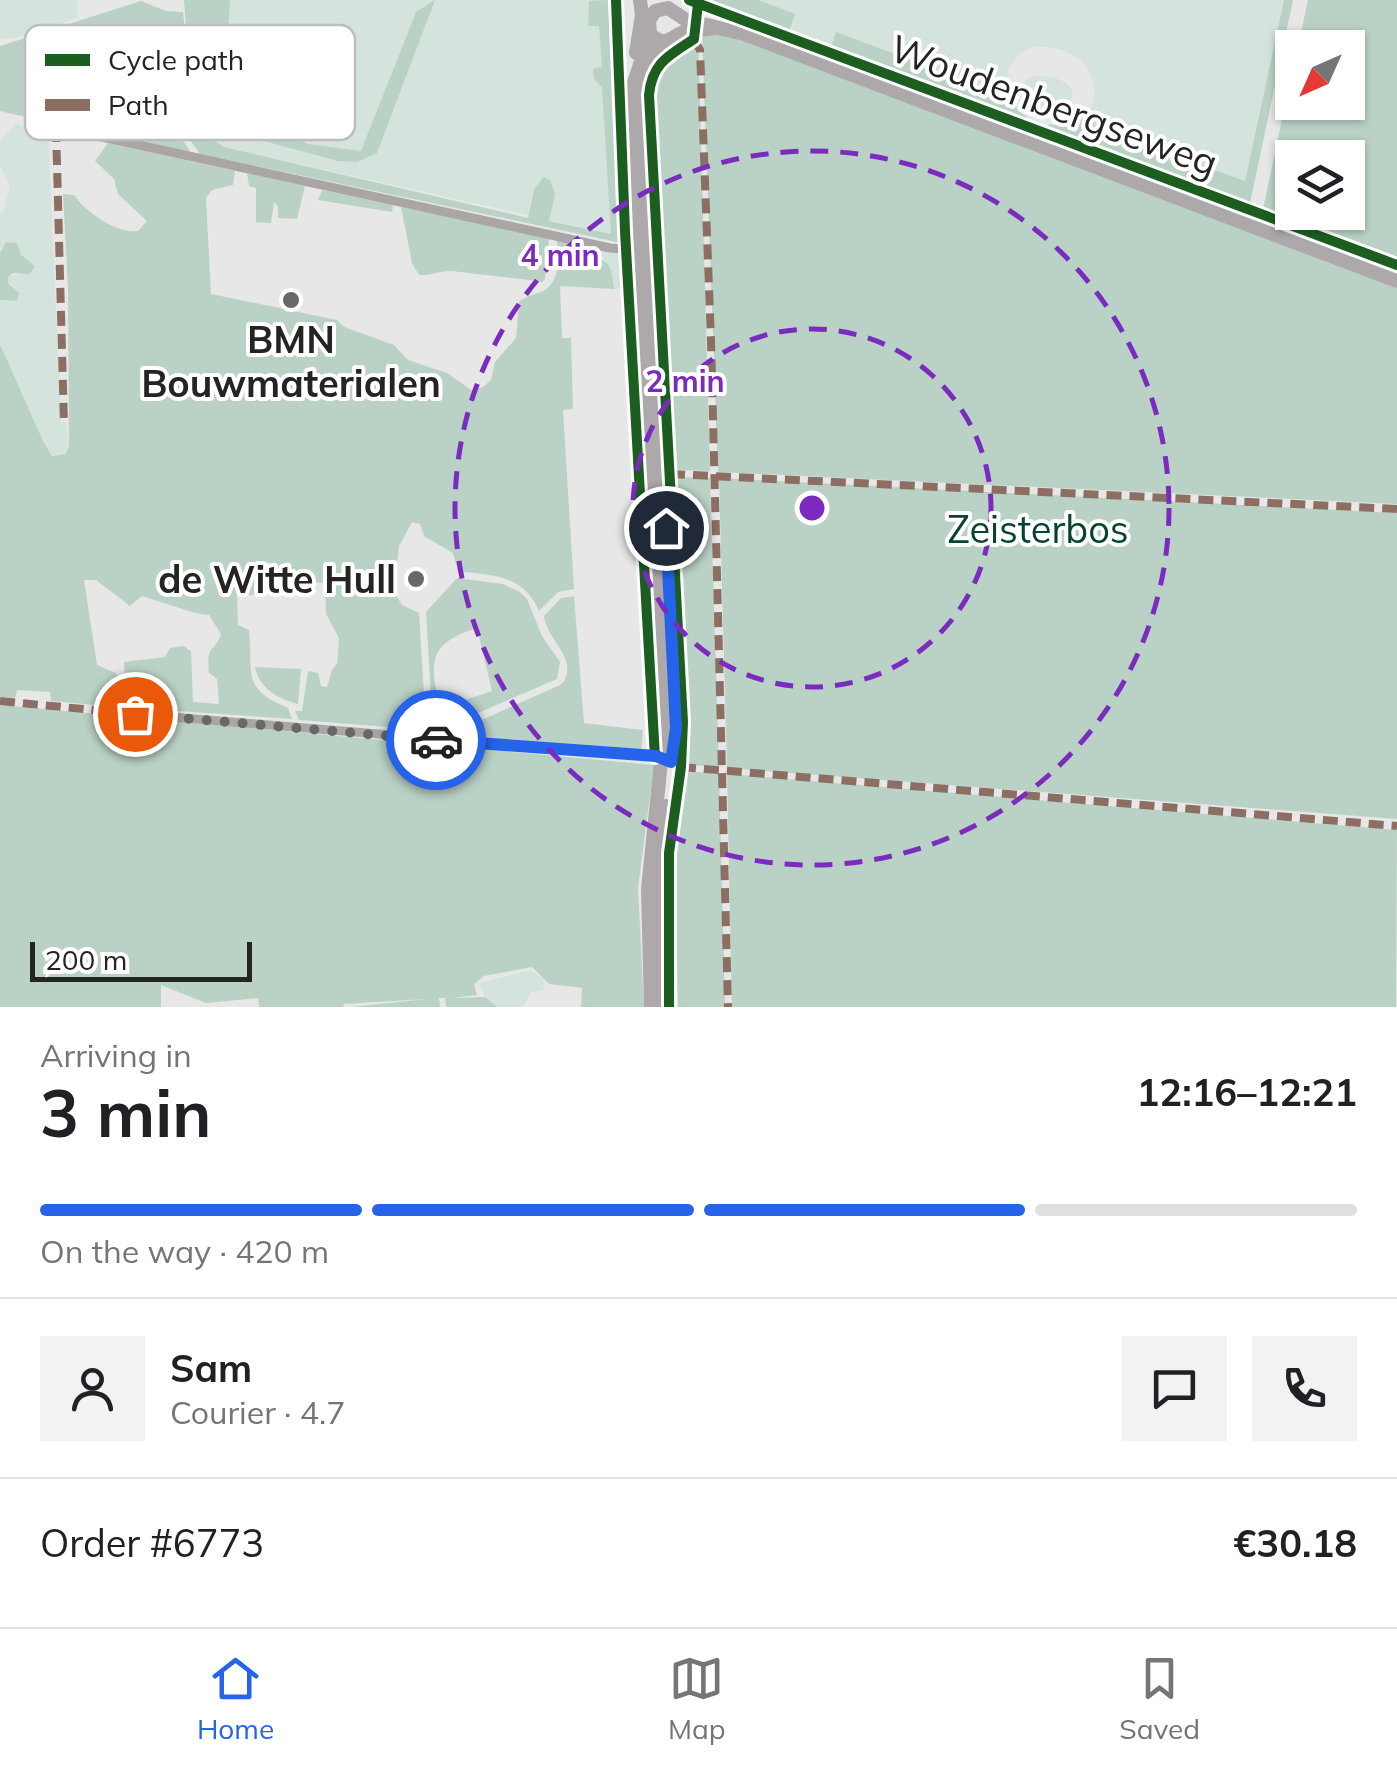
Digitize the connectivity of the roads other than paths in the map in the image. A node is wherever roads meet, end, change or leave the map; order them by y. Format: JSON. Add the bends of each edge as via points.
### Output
{"nodes":[{"id":1,"x":616,"y":0,"type":"edge"},
{"id":2,"x":654,"y":4,"type":"edge"},
{"id":3,"x":681,"y":25,"type":"junction"},
{"id":4,"x":737,"y":31,"type":"junction"},
{"id":5,"x":657,"y":38,"type":"junction"},
{"id":6,"x":636,"y":69,"type":"junction"},
{"id":7,"x":117,"y":140,"type":"edge"},
{"id":8,"x":638,"y":251,"type":"junction"},
{"id":9,"x":1397,"y":280,"type":"edge"},
{"id":10,"x":135,"y":714,"type":"dead end"},
{"id":11,"x":663,"y":758,"type":"junction"},
{"id":12,"x":651,"y":1007,"type":"edge"},
{"id":13,"x":662,"y":1007,"type":"edge"}],
"edges":[{"from":1,"to":8,"type":"street"},
{"from":2,"to":3,"type":"main road","via":[[673,10]]},
{"from":2,"to":4,"type":"main road","via":[[724,21]]},
{"from":2,"to":5,"type":"main road","via":[[648,21]]},
{"from":2,"to":6,"type":"main road","via":[[642,15]]},
{"from":3,"to":4,"type":"main road","name":"Woudenbergseweg"},
{"from":3,"to":5,"type":"main road","via":[[669,42]]},
{"from":4,"to":9,"type":"main road","name":"Woudenbergseweg"},
{"from":5,"to":6,"type":"main road"},
{"from":5,"to":8,"type":"main road","via":[[642,83]]},
{"from":6,"to":8,"type":"main road"},
{"from":7,"to":8,"type":"street"},
{"from":8,"to":11,"type":"main road"},
{"from":10,"to":11,"type":"street"},
{"from":11,"to":12,"type":"main road","via":[[648,889]]},
{"from":11,"to":13,"type":"main road"}]}
